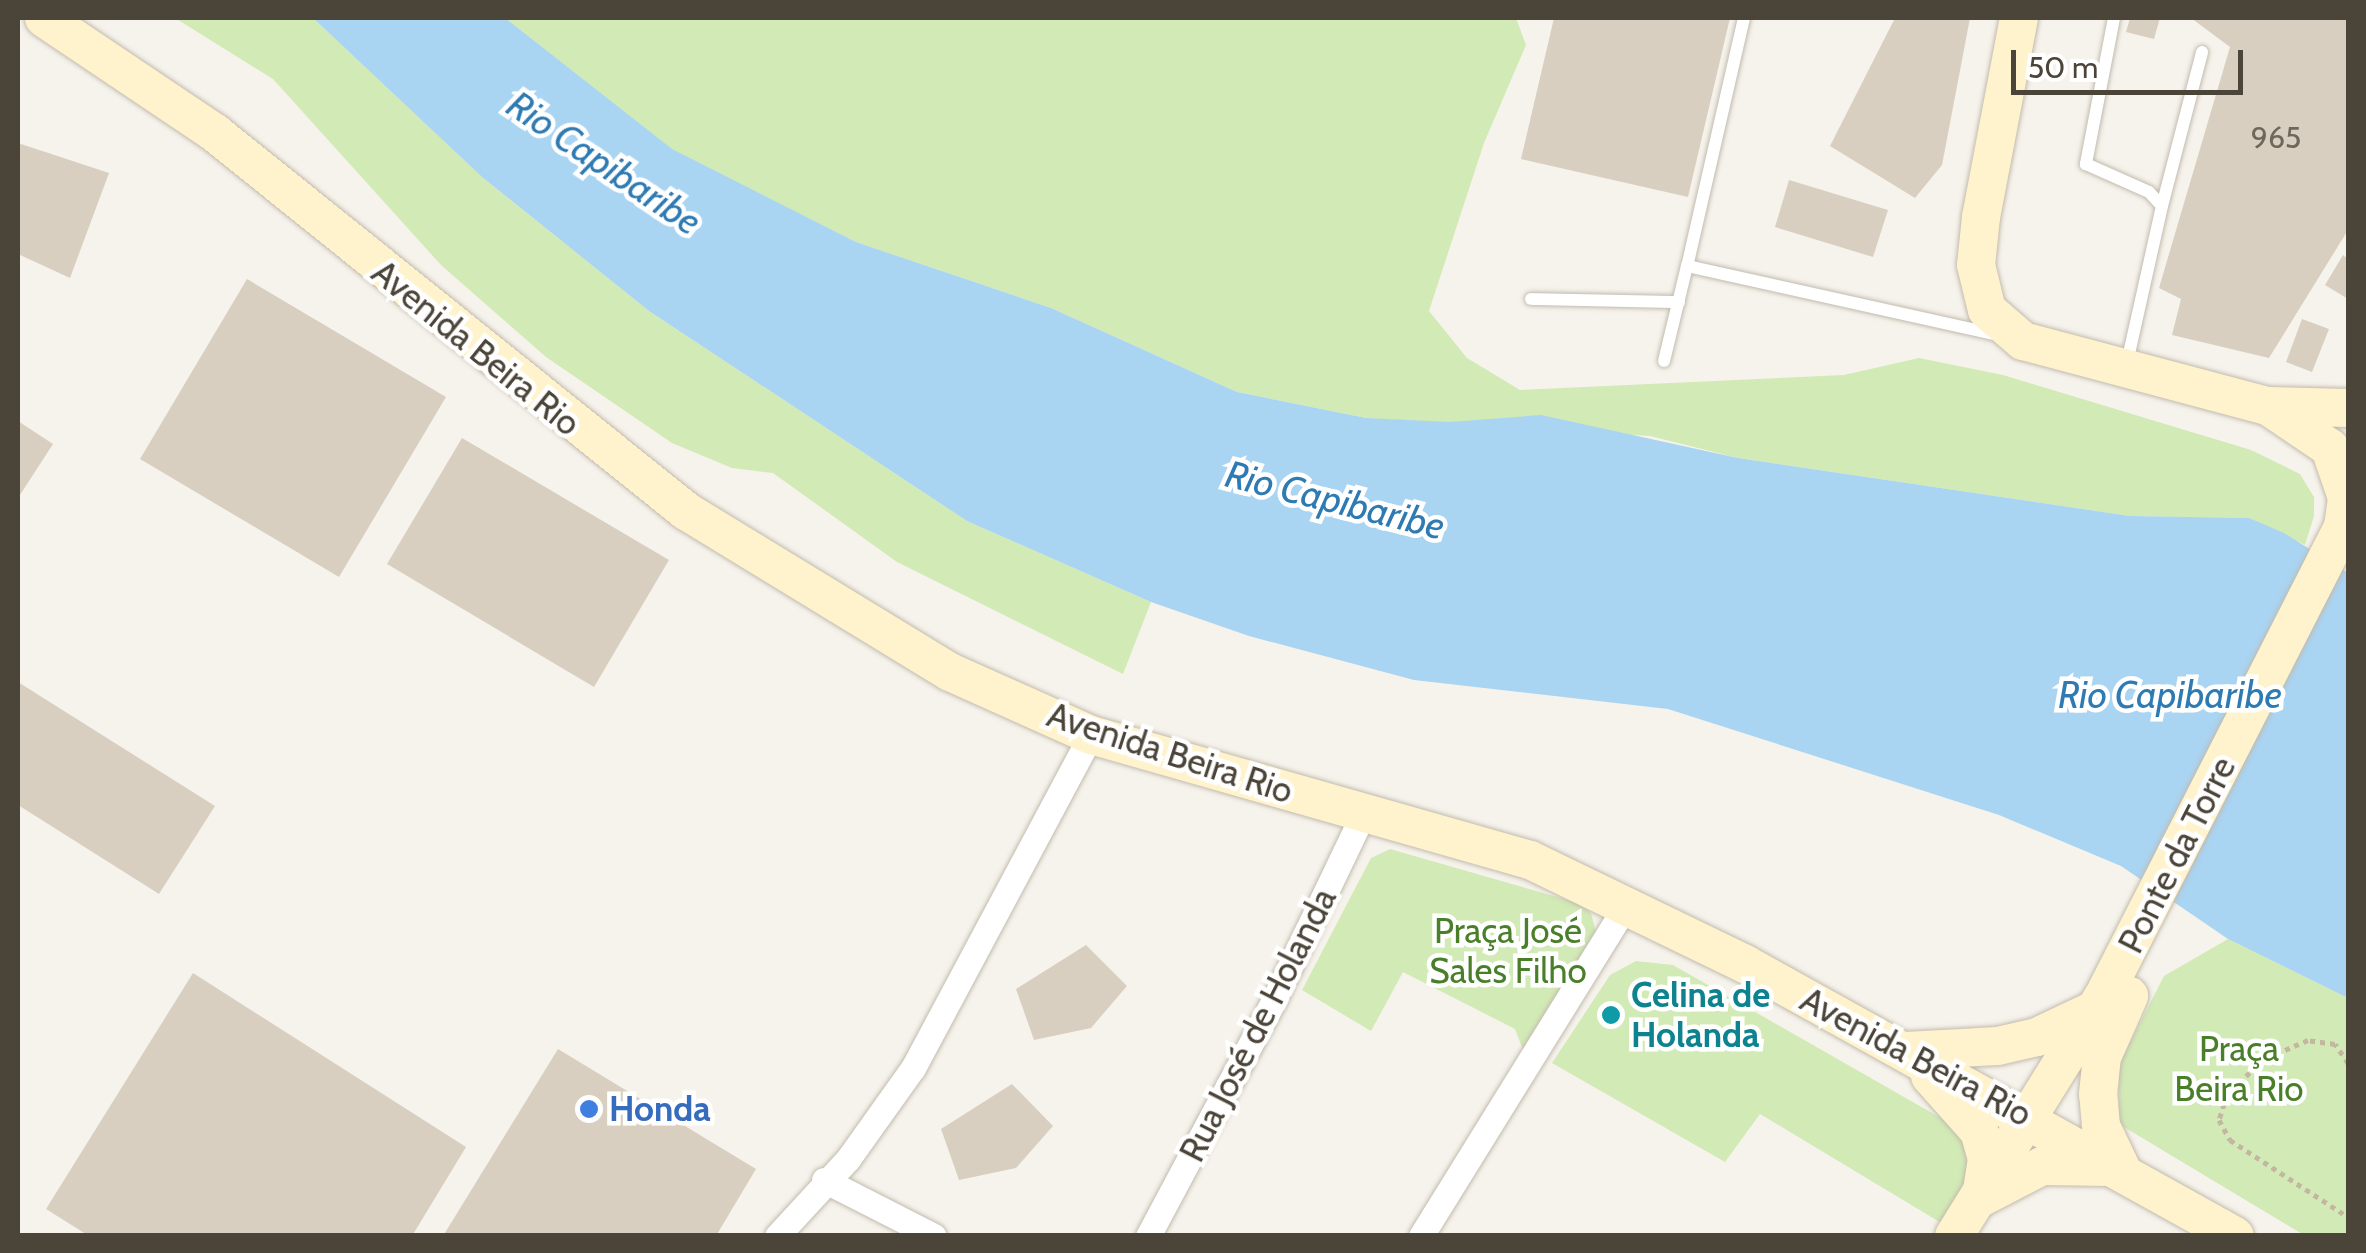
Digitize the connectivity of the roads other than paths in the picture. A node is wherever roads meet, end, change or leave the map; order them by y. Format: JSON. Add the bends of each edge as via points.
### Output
{"nodes":[{"id":1,"x":44,"y":18,"type":"edge"},
{"id":2,"x":1744,"y":18,"type":"edge"},
{"id":3,"x":2019,"y":18,"type":"edge"},
{"id":4,"x":2114,"y":18,"type":"edge"},
{"id":5,"x":2202,"y":52,"type":"dead end"},
{"id":6,"x":2162,"y":206,"type":"junction"},
{"id":7,"x":1687,"y":266,"type":"junction"},
{"id":8,"x":1531,"y":299,"type":"dead end"},
{"id":9,"x":1678,"y":302,"type":"junction"},
{"id":10,"x":2024,"y":341,"type":"junction"},
{"id":11,"x":1664,"y":361,"type":"dead end"},
{"id":12,"x":2127,"y":363,"type":"junction"},
{"id":13,"x":2268,"y":406,"type":"junction"},
{"id":14,"x":2348,"y":408,"type":"edge"},
{"id":15,"x":2340,"y":562,"type":"edge"},
{"id":16,"x":1091,"y":735,"type":"junction"},
{"id":17,"x":1364,"y":812,"type":"junction"},
{"id":18,"x":1626,"y":905,"type":"junction"},
{"id":19,"x":2107,"y":1006,"type":"junction"},
{"id":20,"x":1902,"y":1051,"type":"junction"},
{"id":21,"x":2030,"y":1118,"type":"junction"},
{"id":22,"x":2122,"y":1168,"type":"junction"},
{"id":23,"x":824,"y":1180,"type":"junction"},
{"id":24,"x":1978,"y":1199,"type":"junction"},
{"id":25,"x":777,"y":1236,"type":"edge"},
{"id":26,"x":934,"y":1236,"type":"edge"},
{"id":27,"x":1148,"y":1236,"type":"edge"},
{"id":28,"x":1421,"y":1236,"type":"edge"},
{"id":29,"x":1954,"y":1236,"type":"edge"},
{"id":30,"x":2235,"y":1236,"type":"edge"}],
"edges":[{"from":1,"to":16,"type":"main road","name":"Avenida Beira Rio","via":[[214,133],[583,435],[728,540],[950,672]]},
{"from":2,"to":7,"type":"lane"},
{"from":3,"to":10,"type":"main road","via":[[1976,265],[1987,310]]},
{"from":4,"to":6,"type":"lane","via":[[2086,164],[2149,192]]},
{"from":5,"to":6,"type":"lane"},
{"from":6,"to":12,"type":"lane"},
{"from":7,"to":9,"type":"lane"},
{"from":7,"to":10,"type":"lane"},
{"from":8,"to":9,"type":"lane"},
{"from":9,"to":11,"type":"lane"},
{"from":10,"to":12,"type":"main road"},
{"from":12,"to":13,"type":"main road"},
{"from":13,"to":14,"type":"main road"},
{"from":13,"to":15,"type":"main road","name":"Ponte da Torre","via":[[2330,448],[2343,476]]},
{"from":15,"to":19,"type":"main road","name":"Ponte da Torre"},
{"from":16,"to":17,"type":"main road","name":"Avenida Beira Rio"},
{"from":16,"to":23,"type":"street","via":[[913,1068],[882,1117]]},
{"from":17,"to":18,"type":"main road","name":"Avenida Beira Rio","via":[[1530,860]]},
{"from":17,"to":27,"type":"street","name":"Rua José de Holanda","via":[[1274,1000]]},
{"from":18,"to":20,"type":"main road","name":"Avenida Beira Rio"},
{"from":18,"to":28,"type":"street"},
{"from":19,"to":20,"type":"main road","via":[[1998,1046]]},
{"from":19,"to":21,"type":"main road"},
{"from":19,"to":22,"type":"main road","via":[[2098,1094],[2101,1126]]},
{"from":20,"to":21,"type":"main road","name":"Avenida Beira Rio"},
{"from":20,"to":24,"type":"main road","via":[[1953,1096],[1979,1132],[1987,1173]]},
{"from":21,"to":22,"type":"main road","name":"Avenida Beira Rio"},
{"from":21,"to":24,"type":"main road"},
{"from":22,"to":24,"type":"main road","via":[[2042,1166]]},
{"from":22,"to":30,"type":"main road","name":"Avenida Beira Rio"},
{"from":23,"to":25,"type":"street"},
{"from":23,"to":26,"type":"street"},
{"from":24,"to":29,"type":"main road"}]}
